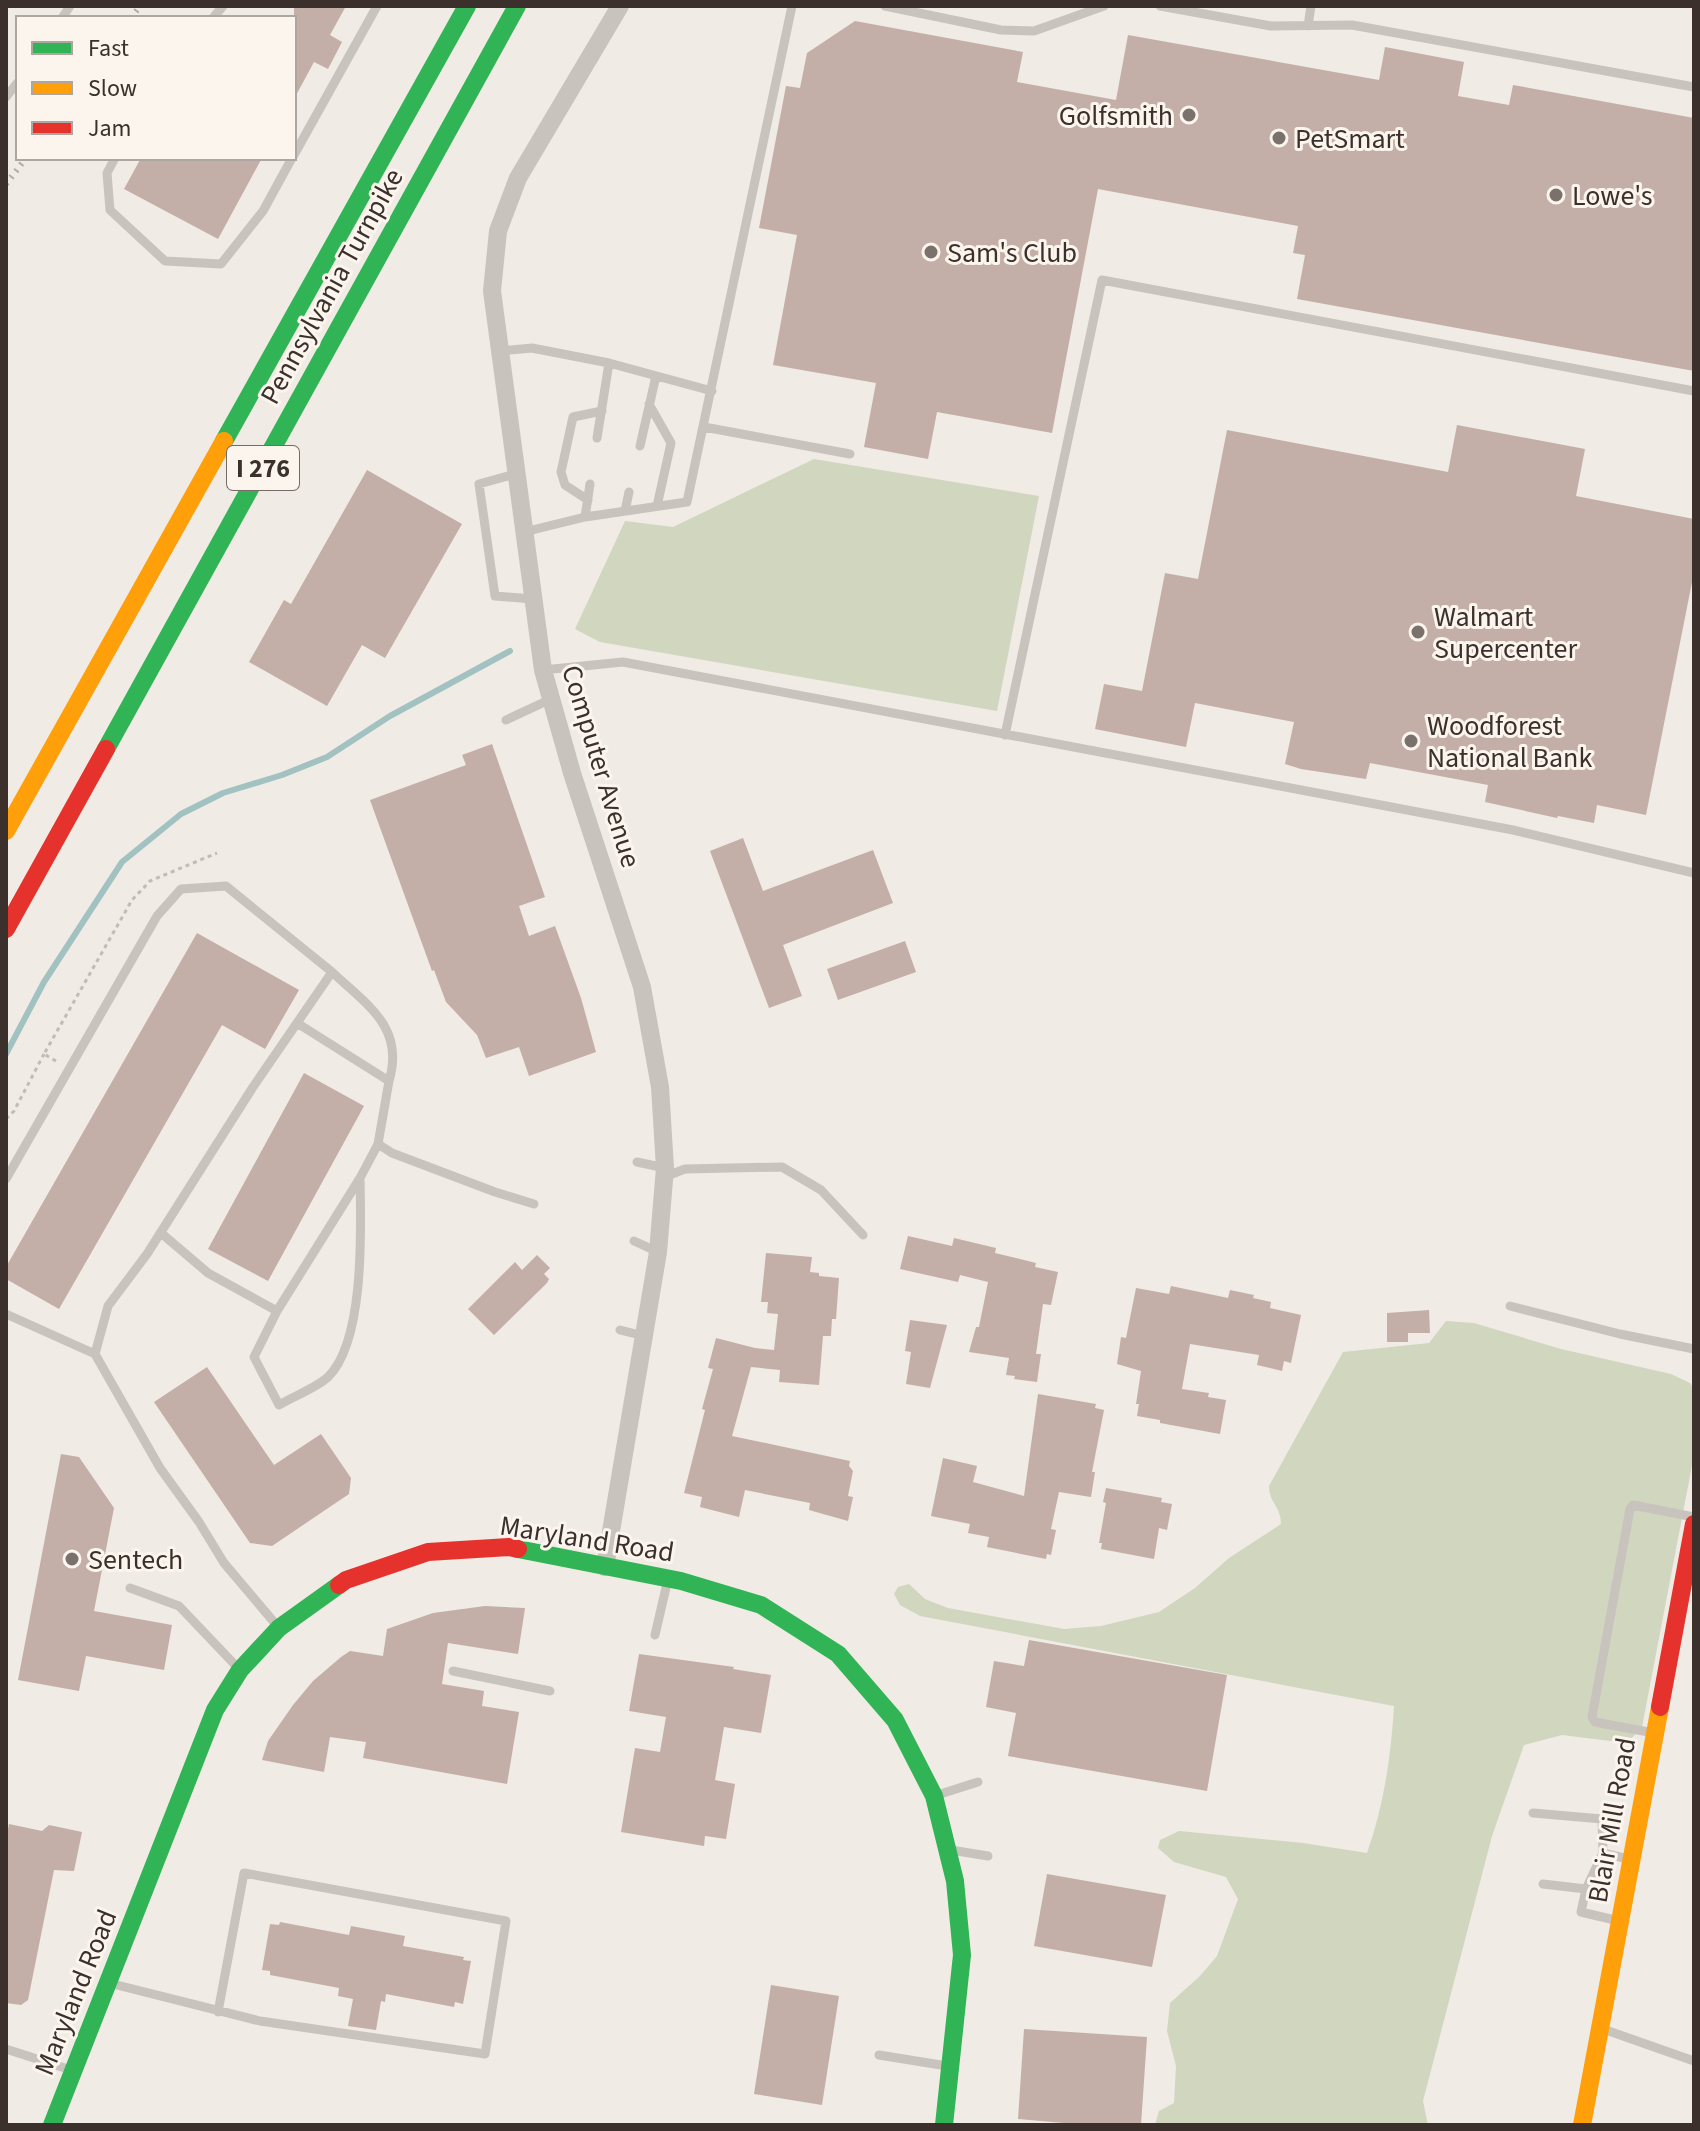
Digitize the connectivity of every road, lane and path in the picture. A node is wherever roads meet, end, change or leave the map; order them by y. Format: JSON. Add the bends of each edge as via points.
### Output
{"nodes":[{"id":1,"x":377,"y":6,"type":"edge"},
{"id":2,"x":467,"y":6,"type":"edge"},
{"id":3,"x":517,"y":6,"type":"edge"},
{"id":4,"x":620,"y":6,"type":"edge"},
{"id":5,"x":792,"y":6,"type":"edge"},
{"id":6,"x":885,"y":6,"type":"edge"},
{"id":7,"x":1104,"y":6,"type":"edge"},
{"id":8,"x":1160,"y":6,"type":"edge"},
{"id":9,"x":1311,"y":6,"type":"edge"},
{"id":10,"x":1308,"y":26,"type":"junction"},
{"id":11,"x":1694,"y":87,"type":"edge"},
{"id":12,"x":296,"y":151,"type":"edge"},
{"id":13,"x":114,"y":160,"type":"edge"},
{"id":14,"x":291,"y":160,"type":"edge"},
{"id":15,"x":498,"y":352,"type":"junction"},
{"id":16,"x":609,"y":363,"type":"junction"},
{"id":17,"x":656,"y":376,"type":"junction"},
{"id":18,"x":712,"y":391,"type":"junction"},
{"id":19,"x":1694,"y":391,"type":"edge"},
{"id":20,"x":649,"y":404,"type":"junction"},
{"id":21,"x":602,"y":411,"type":"junction"},
{"id":22,"x":704,"y":427,"type":"junction"},
{"id":23,"x":597,"y":438,"type":"dead end"},
{"id":24,"x":640,"y":446,"type":"dead end"},
{"id":25,"x":850,"y":454,"type":"dead end"},
{"id":26,"x":515,"y":474,"type":"junction"},
{"id":27,"x":590,"y":484,"type":"dead end"},
{"id":28,"x":629,"y":492,"type":"dead end"},
{"id":29,"x":588,"y":500,"type":"junction"},
{"id":30,"x":657,"y":506,"type":"junction"},
{"id":31,"x":625,"y":511,"type":"junction"},
{"id":32,"x":585,"y":517,"type":"junction"},
{"id":33,"x":523,"y":532,"type":"junction"},
{"id":34,"x":533,"y":599,"type":"junction"},
{"id":35,"x":543,"y":670,"type":"junction"},
{"id":36,"x":551,"y":699,"type":"junction"},
{"id":37,"x":506,"y":720,"type":"dead end"},
{"id":38,"x":1005,"y":735,"type":"junction"},
{"id":39,"x":6,"y":831,"type":"edge"},
{"id":40,"x":217,"y":853,"type":"dead end"},
{"id":41,"x":1694,"y":873,"type":"edge"},
{"id":42,"x":6,"y":929,"type":"edge"},
{"id":43,"x":332,"y":972,"type":"junction"},
{"id":44,"x":297,"y":1023,"type":"junction"},
{"id":45,"x":44,"y":1054,"type":"junction"},
{"id":46,"x":70,"y":1069,"type":"junction"},
{"id":47,"x":389,"y":1081,"type":"junction"},
{"id":48,"x":6,"y":1119,"type":"edge"},
{"id":49,"x":378,"y":1144,"type":"junction"},
{"id":50,"x":637,"y":1162,"type":"dead end"},
{"id":51,"x":665,"y":1173,"type":"junction"},
{"id":52,"x":360,"y":1178,"type":"junction"},
{"id":53,"x":6,"y":1179,"type":"edge"},
{"id":54,"x":534,"y":1204,"type":"dead end"},
{"id":55,"x":161,"y":1233,"type":"junction"},
{"id":56,"x":863,"y":1235,"type":"dead end"},
{"id":57,"x":634,"y":1241,"type":"dead end"},
{"id":58,"x":658,"y":1252,"type":"junction"},
{"id":59,"x":1510,"y":1306,"type":"dead end"},
{"id":60,"x":277,"y":1311,"type":"junction"},
{"id":61,"x":6,"y":1314,"type":"edge"},
{"id":62,"x":620,"y":1330,"type":"dead end"},
{"id":63,"x":644,"y":1336,"type":"junction"},
{"id":64,"x":1694,"y":1349,"type":"edge"},
{"id":65,"x":95,"y":1354,"type":"junction"},
{"id":66,"x":1694,"y":1517,"type":"edge"},
{"id":67,"x":1694,"y":1524,"type":"edge"},
{"id":68,"x":605,"y":1567,"type":"junction"},
{"id":69,"x":668,"y":1579,"type":"junction"},
{"id":70,"x":130,"y":1588,"type":"dead end"},
{"id":71,"x":279,"y":1628,"type":"junction"},
{"id":72,"x":655,"y":1635,"type":"dead end"},
{"id":73,"x":240,"y":1670,"type":"junction"},
{"id":74,"x":453,"y":1671,"type":"dead end"},
{"id":75,"x":550,"y":1691,"type":"dead end"},
{"id":76,"x":1655,"y":1733,"type":"junction"},
{"id":77,"x":978,"y":1782,"type":"dead end"},
{"id":78,"x":934,"y":1796,"type":"junction"},
{"id":79,"x":1533,"y":1813,"type":"dead end"},
{"id":80,"x":947,"y":1849,"type":"junction"},
{"id":81,"x":1603,"y":1853,"type":"junction"},
{"id":82,"x":988,"y":1856,"type":"dead end"},
{"id":83,"x":1632,"y":1859,"type":"junction"},
{"id":84,"x":1543,"y":1884,"type":"dead end"},
{"id":85,"x":1586,"y":1889,"type":"junction"},
{"id":86,"x":1622,"y":1921,"type":"junction"},
{"id":87,"x":109,"y":1983,"type":"junction"},
{"id":88,"x":218,"y":2012,"type":"junction"},
{"id":89,"x":1601,"y":2028,"type":"junction"},
{"id":90,"x":6,"y":2049,"type":"edge"},
{"id":91,"x":879,"y":2055,"type":"dead end"},
{"id":92,"x":1694,"y":2061,"type":"edge"},
{"id":93,"x":951,"y":2066,"type":"junction"},
{"id":94,"x":74,"y":2071,"type":"junction"},
{"id":95,"x":52,"y":2125,"type":"edge"},
{"id":96,"x":944,"y":2125,"type":"edge"},
{"id":97,"x":1582,"y":2125,"type":"edge"}],
"edges":[{"from":1,"to":12,"type":"lane"},
{"from":2,"to":39,"type":"main road","name":"Pennsylvania Turnpike","number":"I 276"},
{"from":3,"to":42,"type":"main road","name":"Pennsylvania Turnpike","number":"I 276"},
{"from":4,"to":15,"type":"street","name":"Computer Avenue","via":[[518,178],[498,231],[492,291]]},
{"from":5,"to":18,"type":"lane"},
{"from":6,"to":7,"type":"lane","via":[[1001,30],[1034,31]]},
{"from":8,"to":10,"type":"lane","via":[[1271,26]]},
{"from":9,"to":10,"type":"lane"},
{"from":10,"to":11,"type":"lane","via":[[1352,25]]},
{"from":13,"to":14,"type":"lane","via":[[107,173],[110,210],[165,261],[221,264],[263,211]]},
{"from":15,"to":16,"type":"lane","via":[[532,348]]},
{"from":15,"to":26,"type":"street","name":"Computer Avenue"},
{"from":16,"to":17,"type":"lane"},
{"from":16,"to":21,"type":"lane"},
{"from":17,"to":18,"type":"lane"},
{"from":17,"to":20,"type":"lane"},
{"from":18,"to":22,"type":"lane"},
{"from":19,"to":38,"type":"lane","via":[[1102,280]]},
{"from":20,"to":24,"type":"lane"},
{"from":20,"to":30,"type":"lane","via":[[671,443]]},
{"from":21,"to":23,"type":"lane"},
{"from":21,"to":29,"type":"lane","via":[[573,417],[561,472],[565,485]]},
{"from":22,"to":25,"type":"lane"},
{"from":22,"to":30,"type":"lane","via":[[687,502]]},
{"from":26,"to":33,"type":"street","name":"Computer Avenue"},
{"from":26,"to":34,"type":"lane","via":[[479,484],[495,596]]},
{"from":27,"to":29,"type":"lane"},
{"from":28,"to":31,"type":"lane"},
{"from":29,"to":32,"type":"lane"},
{"from":30,"to":31,"type":"lane"},
{"from":31,"to":32,"type":"lane"},
{"from":32,"to":33,"type":"lane"},
{"from":33,"to":34,"type":"street","name":"Computer Avenue"},
{"from":34,"to":35,"type":"street","name":"Computer Avenue"},
{"from":35,"to":36,"type":"street","name":"Computer Avenue"},
{"from":35,"to":38,"type":"lane","via":[[623,662]]},
{"from":36,"to":37,"type":"lane"},
{"from":36,"to":51,"type":"street","name":"Computer Avenue","via":[[642,987],[660,1087]]},
{"from":38,"to":41,"type":"lane","via":[[1513,830]]},
{"from":40,"to":45,"type":"path","via":[[150,881],[132,900]]},
{"from":43,"to":44,"type":"lane"},
{"from":43,"to":46,"type":"lane","via":[[226,886],[181,889],[157,916]]},
{"from":43,"to":47,"type":"lane","via":[[389,1033],[394,1065]]},
{"from":44,"to":47,"type":"lane"},
{"from":44,"to":55,"type":"lane"},
{"from":45,"to":46,"type":"path"},
{"from":45,"to":48,"type":"path"},
{"from":46,"to":53,"type":"lane"},
{"from":47,"to":49,"type":"lane"},
{"from":49,"to":52,"type":"lane"},
{"from":49,"to":54,"type":"lane"},
{"from":50,"to":51,"type":"lane"},
{"from":51,"to":56,"type":"lane","via":[[782,1167],[821,1190]]},
{"from":51,"to":58,"type":"street","name":"Computer Avenue"},
{"from":52,"to":60,"type":"lane"},
{"from":52,"to":60,"type":"lane","via":[[361,1262],[348,1343],[328,1377],[279,1405],[254,1357]]},
{"from":55,"to":60,"type":"lane","via":[[208,1273]]},
{"from":55,"to":65,"type":"lane","via":[[108,1306]]},
{"from":57,"to":58,"type":"lane"},
{"from":58,"to":63,"type":"street","name":"Computer Avenue"},
{"from":59,"to":64,"type":"lane"},
{"from":61,"to":65,"type":"lane"},
{"from":62,"to":63,"type":"lane"},
{"from":63,"to":68,"type":"street","name":"Computer Avenue"},
{"from":65,"to":71,"type":"lane","via":[[160,1468],[224,1563]]},
{"from":66,"to":76,"type":"lane","via":[[1633,1505],[1630,1509],[1592,1717],[1595,1722]]},
{"from":67,"to":76,"type":"main road","name":"Blair Mill Road"},
{"from":68,"to":69,"type":"main road","name":"Maryland Road"},
{"from":68,"to":71,"type":"main road","name":"Maryland Road","via":[[509,1547],[428,1552],[346,1580]]},
{"from":69,"to":72,"type":"lane"},
{"from":69,"to":78,"type":"main road","name":"Maryland Road","via":[[761,1605],[838,1654],[895,1720]]},
{"from":70,"to":73,"type":"lane","via":[[179,1606]]},
{"from":71,"to":73,"type":"main road","name":"Maryland Road"},
{"from":73,"to":87,"type":"main road","name":"Maryland Road","via":[[215,1710]]},
{"from":74,"to":75,"type":"lane"},
{"from":76,"to":83,"type":"main road","name":"Blair Mill Road"},
{"from":77,"to":78,"type":"lane"},
{"from":78,"to":80,"type":"main road","name":"Maryland Road"},
{"from":79,"to":81,"type":"lane","via":[[1602,1819]]},
{"from":80,"to":82,"type":"lane"},
{"from":80,"to":93,"type":"main road","name":"Maryland Road","via":[[962,1955]]},
{"from":81,"to":83,"type":"lane"},
{"from":81,"to":85,"type":"lane"},
{"from":83,"to":86,"type":"main road","name":"Blair Mill Road"},
{"from":84,"to":85,"type":"lane"},
{"from":85,"to":86,"type":"lane","via":[[1581,1912]]},
{"from":86,"to":89,"type":"main road","name":"Blair Mill Road"},
{"from":87,"to":88,"type":"lane"},
{"from":87,"to":94,"type":"main road","name":"Maryland Road"},
{"from":88,"to":88,"type":"lane","via":[[485,2054],[506,1921],[244,1873]]},
{"from":89,"to":92,"type":"lane"},
{"from":89,"to":97,"type":"main road","name":"Blair Mill Road"},
{"from":90,"to":94,"type":"lane"},
{"from":91,"to":93,"type":"lane"},
{"from":93,"to":96,"type":"main road","name":"Maryland Road"},
{"from":94,"to":95,"type":"main road","name":"Maryland Road"}]}
